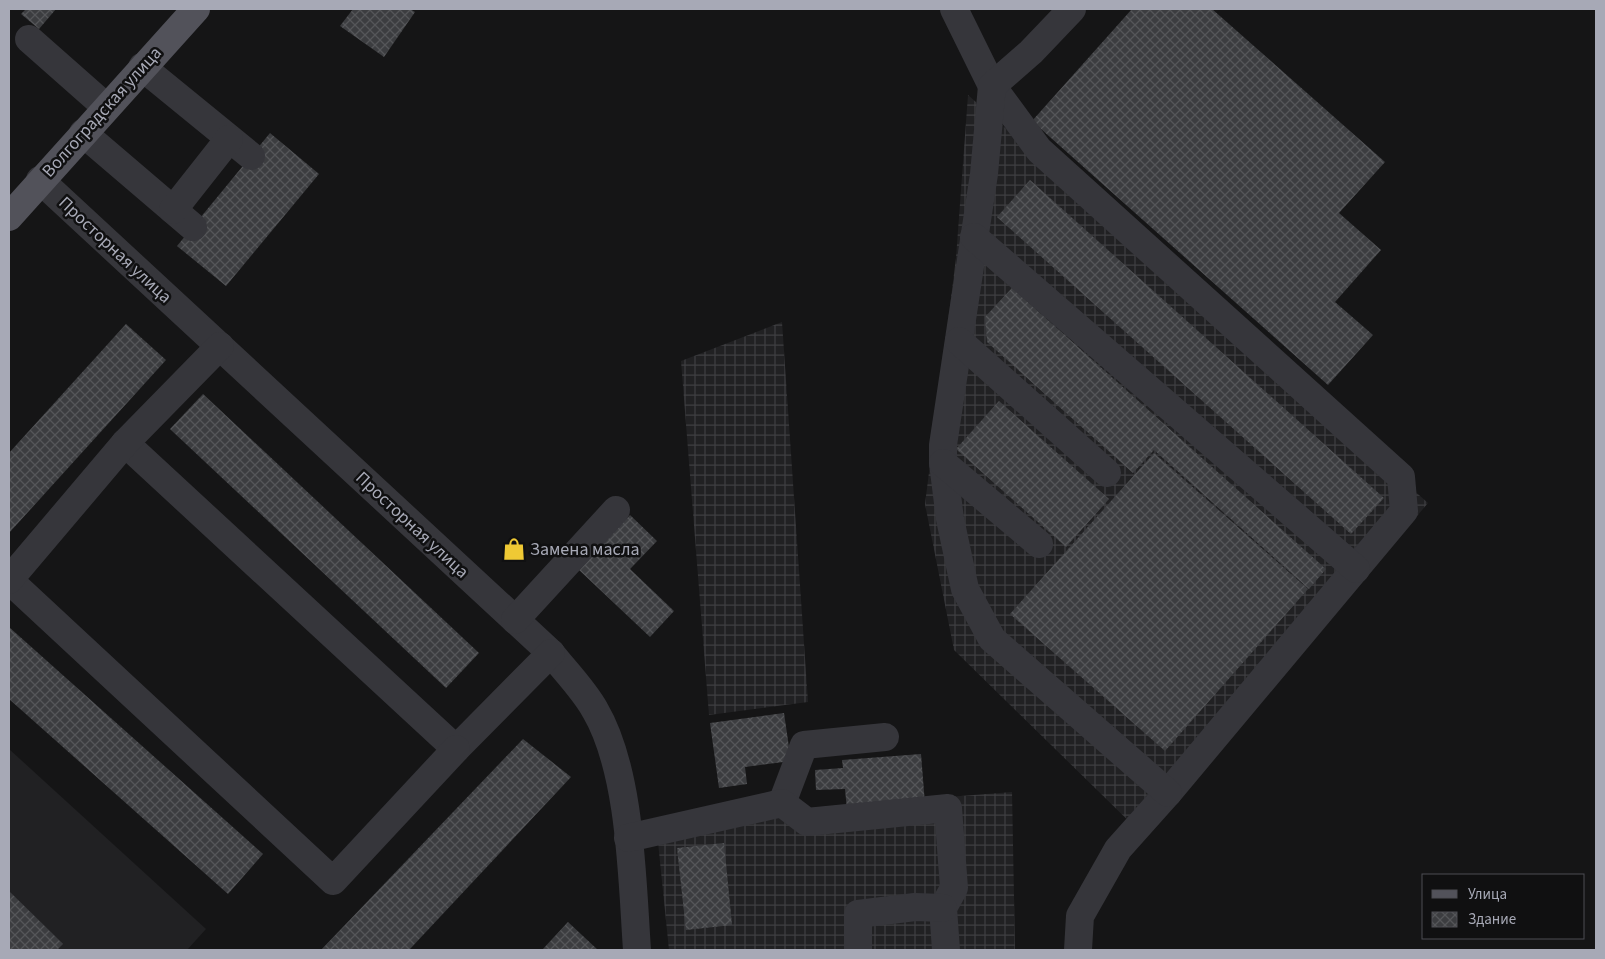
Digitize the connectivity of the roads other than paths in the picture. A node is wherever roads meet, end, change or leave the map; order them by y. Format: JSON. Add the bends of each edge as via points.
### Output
{"nodes":[{"id":1,"x":196,"y":9,"type":"edge"},
{"id":2,"x":954,"y":9,"type":"edge"},
{"id":3,"x":1072,"y":9,"type":"edge"},
{"id":4,"x":29,"y":39,"type":"dead end"},
{"id":5,"x":142,"y":67,"type":"junction"},
{"id":6,"x":992,"y":86,"type":"junction"},
{"id":7,"x":106,"y":107,"type":"junction"},
{"id":8,"x":82,"y":133,"type":"junction"},
{"id":9,"x":229,"y":139,"type":"junction"},
{"id":10,"x":251,"y":156,"type":"dead end"},
{"id":11,"x":40,"y":180,"type":"junction"},
{"id":12,"x":9,"y":216,"type":"edge"},
{"id":13,"x":974,"y":237,"type":"junction"},
{"id":14,"x":959,"y":341,"type":"junction"},
{"id":15,"x":220,"y":346,"type":"junction"},
{"id":16,"x":125,"y":443,"type":"junction"},
{"id":17,"x":943,"y":463,"type":"junction"},
{"id":18,"x":1107,"y":473,"type":"dead end"},
{"id":19,"x":616,"y":510,"type":"dead end"},
{"id":20,"x":1039,"y":544,"type":"dead end"},
{"id":21,"x":1356,"y":569,"type":"junction"},
{"id":22,"x":9,"y":580,"type":"edge"},
{"id":23,"x":515,"y":620,"type":"junction"},
{"id":24,"x":550,"y":653,"type":"junction"},
{"id":25,"x":885,"y":737,"type":"dead end"},
{"id":26,"x":456,"y":749,"type":"junction"},
{"id":27,"x":1168,"y":793,"type":"junction"},
{"id":28,"x":782,"y":802,"type":"junction"},
{"id":29,"x":628,"y":838,"type":"junction"},
{"id":30,"x":943,"y":908,"type":"junction"},
{"id":31,"x":637,"y":950,"type":"edge"},
{"id":32,"x":858,"y":950,"type":"edge"},
{"id":33,"x":946,"y":950,"type":"edge"},
{"id":34,"x":1078,"y":950,"type":"edge"}],
"edges":[{"from":1,"to":5,"type":"main road","name":"Волгоградская улица"},
{"from":2,"to":6,"type":"street"},
{"from":3,"to":6,"type":"street","via":[[1031,52]]},
{"from":4,"to":7,"type":"street"},
{"from":5,"to":7,"type":"main road","name":"Волгоградская улица"},
{"from":5,"to":9,"type":"street"},
{"from":6,"to":13,"type":"street"},
{"from":6,"to":21,"type":"street","via":[[1039,150],[1401,477],[1404,511]]},
{"from":7,"to":8,"type":"main road","name":"Волгоградская улица"},
{"from":8,"to":9,"type":"street","via":[[183,218]]},
{"from":8,"to":11,"type":"main road","name":"Волгоградская улица"},
{"from":9,"to":10,"type":"street"},
{"from":11,"to":12,"type":"main road","name":"Волгоградская улица"},
{"from":11,"to":15,"type":"street","name":"Просторная улица"},
{"from":13,"to":14,"type":"street"},
{"from":13,"to":21,"type":"street"},
{"from":14,"to":17,"type":"street"},
{"from":14,"to":18,"type":"street"},
{"from":15,"to":16,"type":"street"},
{"from":15,"to":23,"type":"street","name":"Просторная улица"},
{"from":16,"to":22,"type":"street"},
{"from":16,"to":26,"type":"street"},
{"from":17,"to":20,"type":"street"},
{"from":17,"to":27,"type":"street","via":[[950,519],[965,588],[992,639]]},
{"from":19,"to":23,"type":"street"},
{"from":21,"to":27,"type":"street"},
{"from":22,"to":26,"type":"street","via":[[333,881]]},
{"from":23,"to":24,"type":"street","name":"Просторная улица"},
{"from":24,"to":26,"type":"street"},
{"from":24,"to":29,"type":"street","name":"Просторная улица","via":[[595,710],[615,753]]},
{"from":25,"to":28,"type":"street","via":[[804,745]]},
{"from":27,"to":34,"type":"street","via":[[1118,849],[1080,916]]},
{"from":28,"to":29,"type":"street"},
{"from":28,"to":30,"type":"street","via":[[807,822],[948,808],[954,888]]},
{"from":29,"to":31,"type":"street","name":"Просторная улица"},
{"from":30,"to":32,"type":"street","via":[[915,907],[858,914]]},
{"from":30,"to":33,"type":"street"}]}
